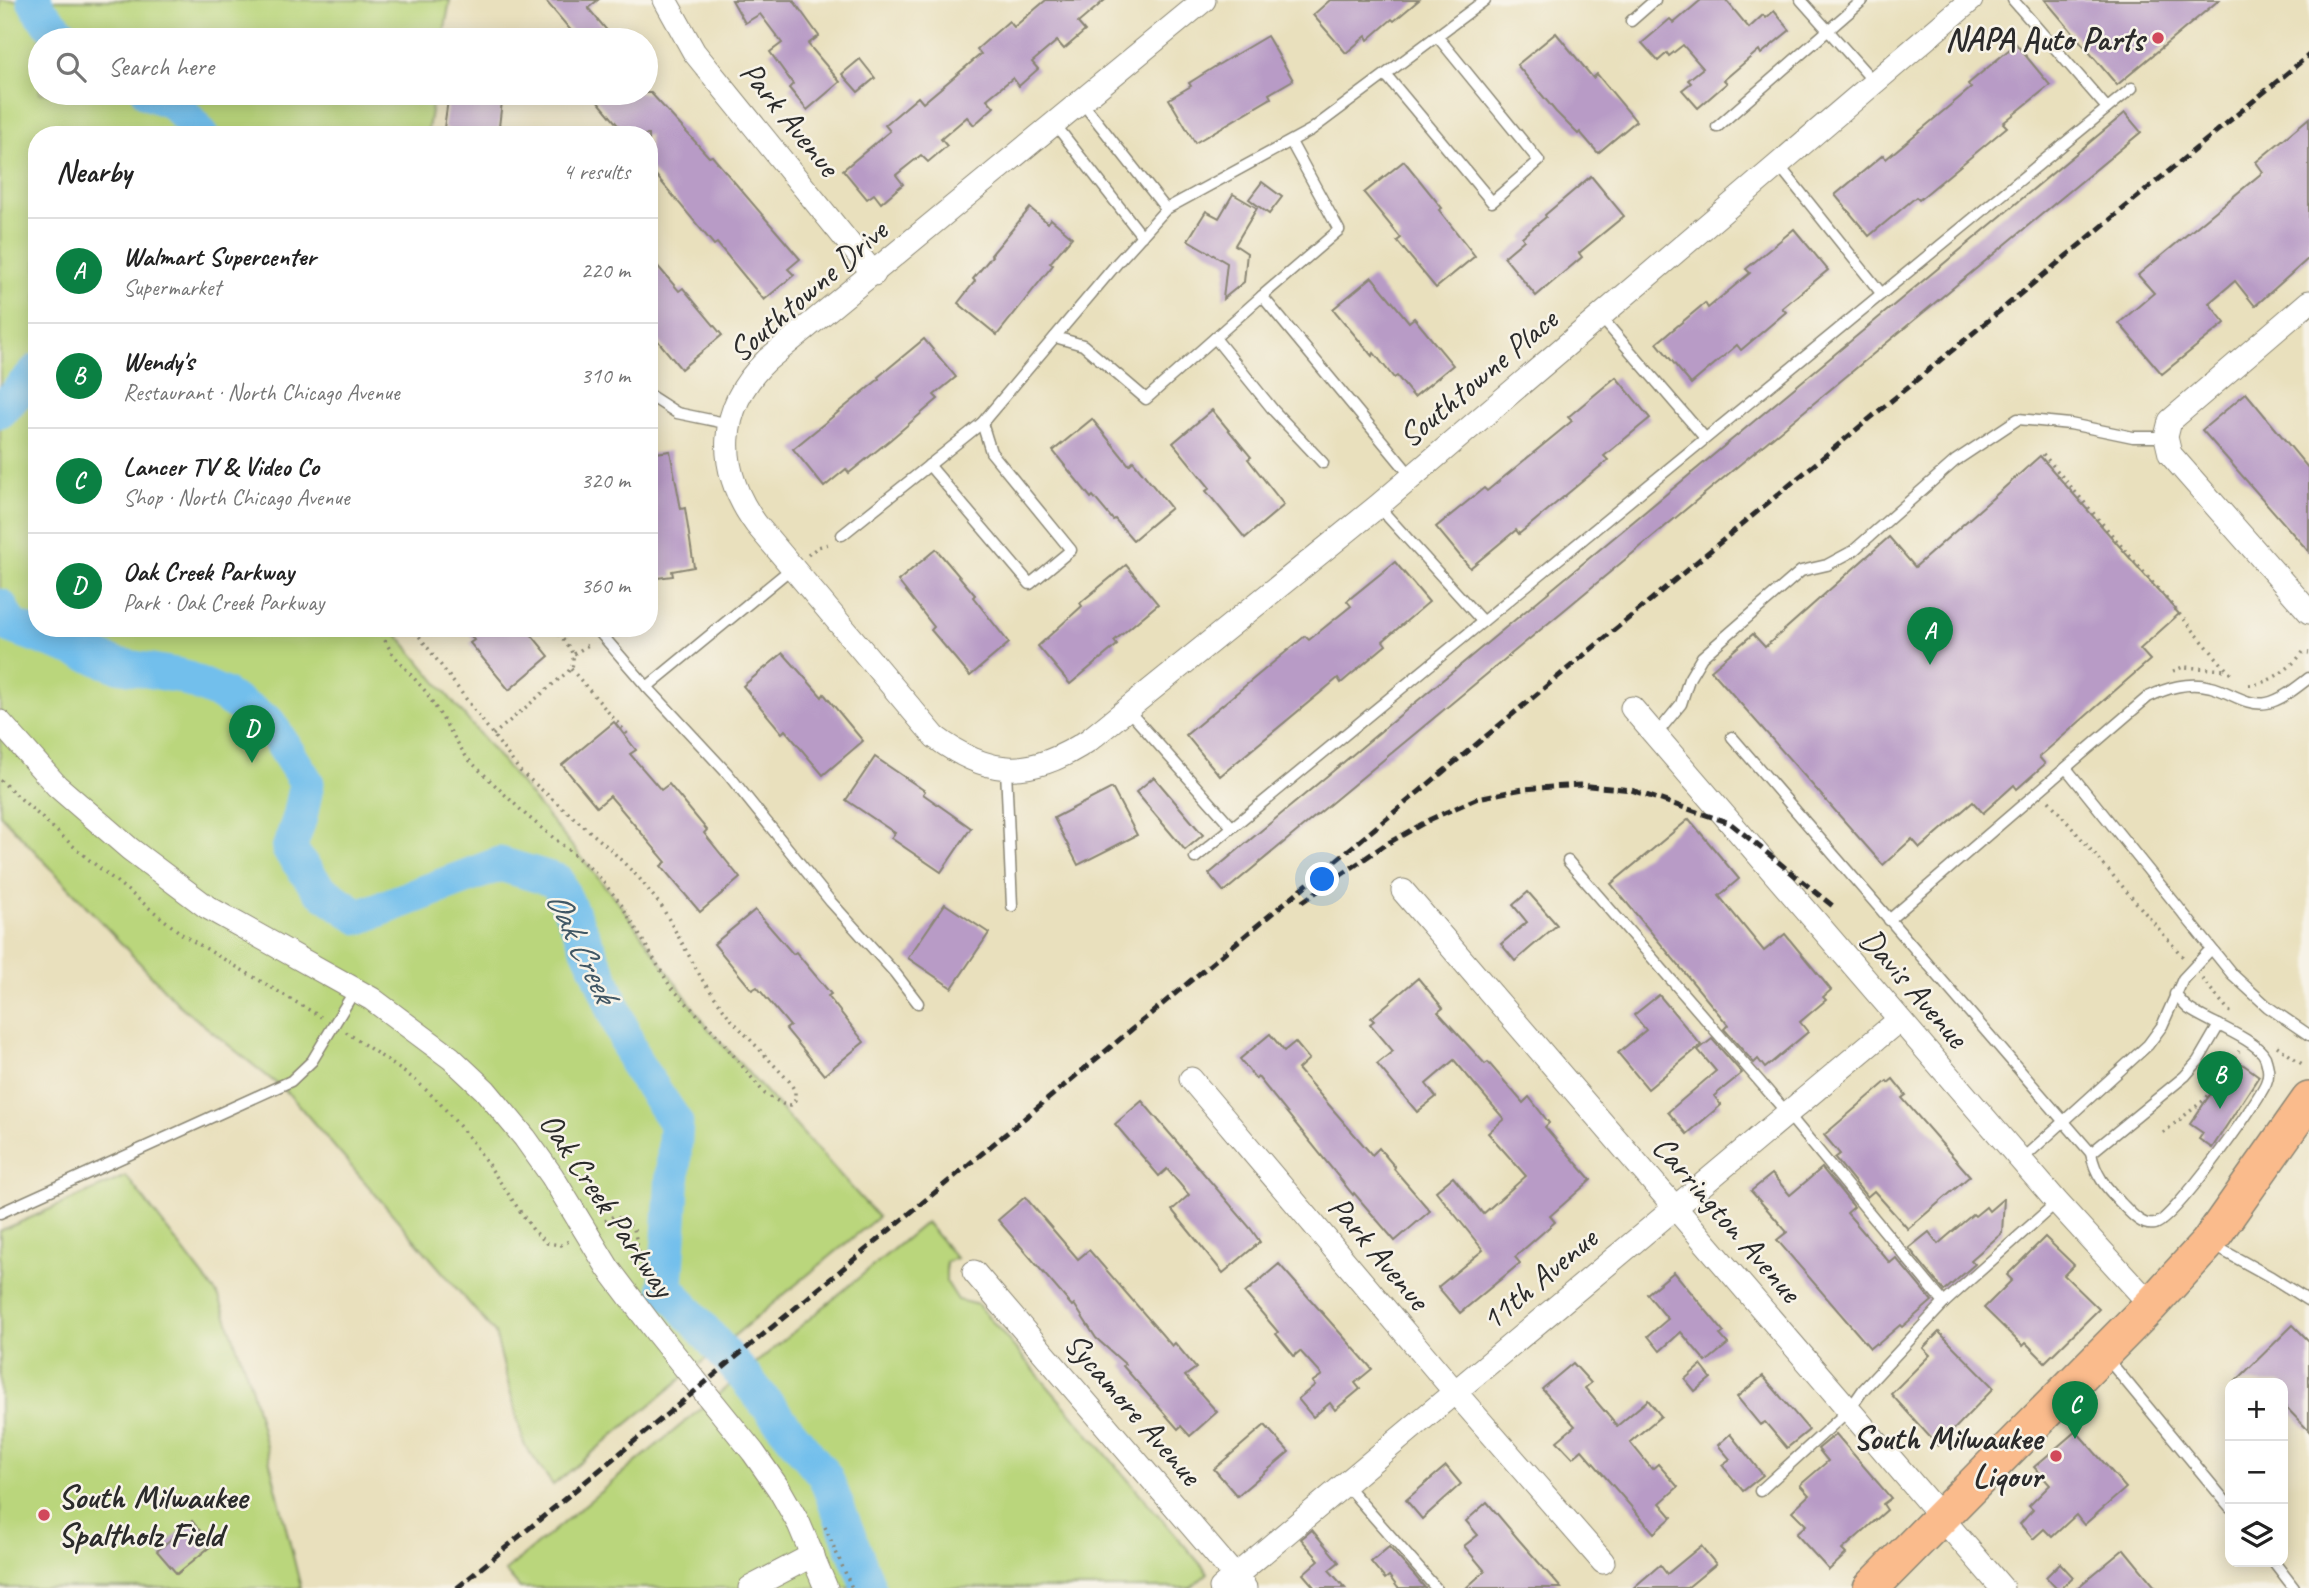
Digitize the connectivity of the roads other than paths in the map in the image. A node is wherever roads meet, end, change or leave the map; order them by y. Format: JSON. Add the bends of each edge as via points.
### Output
{"nodes":[{"id":1,"x":665,"y":0,"type":"edge"},
{"id":2,"x":1204,"y":0,"type":"edge"},
{"id":3,"x":1486,"y":0,"type":"edge"},
{"id":4,"x":1655,"y":0,"type":"edge"},
{"id":5,"x":1801,"y":0,"type":"edge"},
{"id":6,"x":1863,"y":0,"type":"edge"},
{"id":7,"x":1971,"y":0,"type":"edge"},
{"id":8,"x":2013,"y":0,"type":"edge"},
{"id":9,"x":1631,"y":21,"type":"dead end"},
{"id":10,"x":1828,"y":30,"type":"junction"},
{"id":11,"x":1437,"y":36,"type":"junction"},
{"id":12,"x":1386,"y":75,"type":"junction"},
{"id":13,"x":1874,"y":82,"type":"junction"},
{"id":14,"x":2132,"y":88,"type":"dead end"},
{"id":15,"x":1081,"y":101,"type":"junction"},
{"id":16,"x":2107,"y":108,"type":"junction"},
{"id":17,"x":1054,"y":123,"type":"junction"},
{"id":18,"x":1717,"y":127,"type":"dead end"},
{"id":19,"x":1290,"y":142,"type":"junction"},
{"id":20,"x":1778,"y":164,"type":"junction"},
{"id":21,"x":1166,"y":209,"type":"junction"},
{"id":22,"x":1142,"y":236,"type":"junction"},
{"id":23,"x":874,"y":274,"type":"junction"},
{"id":24,"x":1881,"y":293,"type":"junction"},
{"id":25,"x":1262,"y":296,"type":"junction"},
{"id":26,"x":2309,"y":303,"type":"edge"},
{"id":27,"x":1601,"y":316,"type":"junction"},
{"id":28,"x":1055,"y":337,"type":"junction"},
{"id":29,"x":1215,"y":338,"type":"junction"},
{"id":30,"x":658,"y":401,"type":"edge"},
{"id":31,"x":982,"y":423,"type":"junction"},
{"id":32,"x":730,"y":424,"type":"junction"},
{"id":33,"x":2166,"y":437,"type":"junction"},
{"id":34,"x":1705,"y":438,"type":"junction"},
{"id":35,"x":1322,"y":463,"type":"dead end"},
{"id":36,"x":929,"y":465,"type":"junction"},
{"id":37,"x":1412,"y":477,"type":"junction"},
{"id":38,"x":1378,"y":506,"type":"junction"},
{"id":39,"x":842,"y":535,"type":"road end"},
{"id":40,"x":793,"y":566,"type":"junction"},
{"id":41,"x":2309,"y":612,"type":"edge"},
{"id":42,"x":1482,"y":621,"type":"junction"},
{"id":43,"x":603,"y":637,"type":"edge"},
{"id":44,"x":2309,"y":678,"type":"edge"},
{"id":45,"x":647,"y":687,"type":"junction"},
{"id":46,"x":1632,"y":708,"type":"dead end"},
{"id":47,"x":1127,"y":709,"type":"junction"},
{"id":48,"x":0,"y":722,"type":"edge"},
{"id":49,"x":1655,"y":736,"type":"junction"},
{"id":50,"x":1732,"y":737,"type":"dead end"},
{"id":51,"x":2066,"y":768,"type":"junction"},
{"id":52,"x":1006,"y":769,"type":"junction"},
{"id":53,"x":1231,"y":827,"type":"junction"},
{"id":54,"x":1195,"y":858,"type":"dead end"},
{"id":55,"x":1569,"y":862,"type":"dead end"},
{"id":56,"x":1404,"y":891,"type":"dead end"},
{"id":57,"x":1012,"y":906,"type":"dead end"},
{"id":58,"x":1889,"y":920,"type":"junction"},
{"id":59,"x":2211,"y":948,"type":"junction"},
{"id":60,"x":355,"y":990,"type":"junction"},
{"id":61,"x":2175,"y":994,"type":"junction"},
{"id":62,"x":918,"y":1003,"type":"dead end"},
{"id":63,"x":1899,"y":1020,"type":"junction"},
{"id":64,"x":2219,"y":1025,"type":"junction"},
{"id":65,"x":2309,"y":1035,"type":"edge"},
{"id":66,"x":1191,"y":1079,"type":"dead end"},
{"id":67,"x":2309,"y":1100,"type":"edge"},
{"id":68,"x":1787,"y":1113,"type":"junction"},
{"id":69,"x":2063,"y":1124,"type":"junction"},
{"id":70,"x":2091,"y":1153,"type":"junction"},
{"id":71,"x":2021,"y":1160,"type":"junction"},
{"id":72,"x":2057,"y":1202,"type":"junction"},
{"id":73,"x":1674,"y":1207,"type":"junction"},
{"id":74,"x":0,"y":1213,"type":"edge"},
{"id":75,"x":2208,"y":1243,"type":"junction"},
{"id":76,"x":974,"y":1272,"type":"dead end"},
{"id":77,"x":2309,"y":1301,"type":"edge"},
{"id":78,"x":1944,"y":1303,"type":"junction"},
{"id":79,"x":2151,"y":1305,"type":"junction"},
{"id":80,"x":2102,"y":1353,"type":"junction"},
{"id":81,"x":1455,"y":1392,"type":"junction"},
{"id":82,"x":1849,"y":1410,"type":"junction"},
{"id":83,"x":1345,"y":1484,"type":"junction"},
{"id":84,"x":1760,"y":1491,"type":"dead end"},
{"id":85,"x":2228,"y":1504,"type":"edge"},
{"id":86,"x":1941,"y":1516,"type":"junction"},
{"id":87,"x":813,"y":1555,"type":"junction"},
{"id":88,"x":1603,"y":1562,"type":"dead end"},
{"id":89,"x":2278,"y":1567,"type":"edge"},
{"id":90,"x":1234,"y":1584,"type":"edge"},
{"id":91,"x":750,"y":1588,"type":"edge"},
{"id":92,"x":825,"y":1588,"type":"edge"},
{"id":93,"x":1436,"y":1588,"type":"edge"},
{"id":94,"x":1871,"y":1588,"type":"edge"},
{"id":95,"x":2002,"y":1588,"type":"edge"},
{"id":96,"x":2294,"y":1588,"type":"edge"}],
"edges":[{"from":1,"to":23,"type":"street","name":"Park Avenue","via":[[694,51]]},
{"from":2,"to":15,"type":"street","name":"Southtowne Drive"},
{"from":3,"to":11,"type":"lane"},
{"from":4,"to":9,"type":"lane"},
{"from":5,"to":10,"type":"lane"},
{"from":6,"to":10,"type":"lane"},
{"from":7,"to":13,"type":"street","name":"Southtowne Place"},
{"from":8,"to":16,"type":"lane"},
{"from":10,"to":13,"type":"lane"},
{"from":10,"to":18,"type":"lane"},
{"from":11,"to":12,"type":"lane"},
{"from":11,"to":12,"type":"lane","via":[[1539,162],[1492,202]]},
{"from":12,"to":19,"type":"lane"},
{"from":13,"to":20,"type":"street","name":"Southtowne Place"},
{"from":14,"to":16,"type":"lane"},
{"from":15,"to":17,"type":"street","name":"Southtowne Drive"},
{"from":15,"to":21,"type":"lane"},
{"from":16,"to":24,"type":"lane"},
{"from":17,"to":22,"type":"lane"},
{"from":17,"to":23,"type":"street","name":"Southtowne Drive"},
{"from":19,"to":21,"type":"lane"},
{"from":19,"to":25,"type":"lane","via":[[1339,230]]},
{"from":20,"to":24,"type":"lane"},
{"from":20,"to":27,"type":"street","name":"Southtowne Place"},
{"from":21,"to":22,"type":"lane"},
{"from":22,"to":28,"type":"lane"},
{"from":23,"to":32,"type":"street","name":"Southtowne Drive","via":[[752,375]]},
{"from":24,"to":34,"type":"lane"},
{"from":25,"to":29,"type":"lane"},
{"from":25,"to":37,"type":"lane"},
{"from":26,"to":33,"type":"street","via":[[2170,421]]},
{"from":27,"to":34,"type":"lane"},
{"from":27,"to":37,"type":"street","name":"Southtowne Place"},
{"from":28,"to":29,"type":"lane","via":[[1083,345],[1146,399]]},
{"from":28,"to":31,"type":"lane"},
{"from":29,"to":35,"type":"lane"},
{"from":30,"to":32,"type":"lane","via":[[677,413]]},
{"from":31,"to":36,"type":"lane"},
{"from":31,"to":36,"type":"lane","via":[[991,452],[1071,550],[1030,584]]},
{"from":32,"to":40,"type":"street","name":"Southtowne Drive","via":[[730,475],[741,503]]},
{"from":33,"to":41,"type":"street","via":[[2170,454]]},
{"from":33,"to":49,"type":"lane","via":[[2133,437],[2018,419],[1955,461],[1853,551],[1827,565],[1801,571],[1702,657],[1681,704]]},
{"from":34,"to":42,"type":"lane"},
{"from":36,"to":39,"type":"lane"},
{"from":37,"to":38,"type":"street","name":"Southtowne Place"},
{"from":38,"to":42,"type":"lane"},
{"from":38,"to":47,"type":"street","name":"Southtowne Place"},
{"from":40,"to":45,"type":"lane"},
{"from":40,"to":52,"type":"street","name":"Southtowne Drive","via":[[935,737],[958,754]]},
{"from":42,"to":53,"type":"lane"},
{"from":43,"to":45,"type":"lane"},
{"from":44,"to":51,"type":"lane","via":[[2269,703],[2255,703],[2210,687],[2169,687],[2148,697]]},
{"from":45,"to":62,"type":"lane","via":[[727,773]]},
{"from":46,"to":49,"type":"street","name":"Davis Avenue"},
{"from":47,"to":52,"type":"street","name":"Southtowne Place","via":[[1064,757]]},
{"from":47,"to":53,"type":"lane"},
{"from":48,"to":60,"type":"street","name":"Oak Creek Parkway","via":[[57,786],[207,908]]},
{"from":49,"to":63,"type":"street","name":"Davis Avenue"},
{"from":50,"to":58,"type":"lane"},
{"from":51,"to":58,"type":"lane"},
{"from":51,"to":59,"type":"lane"},
{"from":52,"to":57,"type":"lane"},
{"from":53,"to":54,"type":"lane"},
{"from":55,"to":68,"type":"lane"},
{"from":56,"to":73,"type":"street","name":"Carrington Avenue"},
{"from":58,"to":69,"type":"lane"},
{"from":59,"to":61,"type":"lane"},
{"from":59,"to":65,"type":"lane","via":[[2267,1007]]},
{"from":60,"to":74,"type":"lane","via":[[312,1061],[291,1081]]},
{"from":60,"to":87,"type":"street","name":"Oak Creek Parkway","via":[[452,1058],[525,1138],[608,1268],[779,1489]]},
{"from":61,"to":64,"type":"lane","via":[[2188,1008]]},
{"from":61,"to":69,"type":"lane","via":[[2148,1045]]},
{"from":63,"to":68,"type":"street","name":"11th Avenue"},
{"from":63,"to":71,"type":"street","name":"Davis Avenue"},
{"from":64,"to":70,"type":"lane","via":[[2185,1076]]},
{"from":64,"to":70,"type":"lane","via":[[2263,1053],[2269,1069],[2246,1115],[2180,1203],[2164,1219],[2146,1224],[2102,1182]]},
{"from":66,"to":81,"type":"street","name":"Park Avenue"},
{"from":67,"to":75,"type":"main road"},
{"from":68,"to":73,"type":"street","name":"11th Avenue"},
{"from":68,"to":78,"type":"lane"},
{"from":69,"to":70,"type":"lane"},
{"from":69,"to":71,"type":"lane"},
{"from":71,"to":72,"type":"street","name":"Davis Avenue"},
{"from":72,"to":78,"type":"lane"},
{"from":72,"to":79,"type":"street","name":"Davis Avenue"},
{"from":73,"to":81,"type":"street","name":"11th Avenue"},
{"from":73,"to":82,"type":"street","name":"Carrington Avenue"},
{"from":75,"to":77,"type":"lane"},
{"from":75,"to":79,"type":"main road"},
{"from":76,"to":90,"type":"street","name":"Sycamore Avenue"},
{"from":78,"to":82,"type":"lane"},
{"from":79,"to":80,"type":"main road"},
{"from":80,"to":85,"type":"lane"},
{"from":80,"to":86,"type":"main road"},
{"from":81,"to":83,"type":"street","name":"11th Avenue"},
{"from":81,"to":88,"type":"street","name":"Park Avenue"},
{"from":82,"to":84,"type":"lane"},
{"from":82,"to":86,"type":"street","name":"Carrington Avenue"},
{"from":83,"to":90,"type":"street","name":"11th Avenue"},
{"from":83,"to":93,"type":"lane"},
{"from":86,"to":94,"type":"main road"},
{"from":86,"to":95,"type":"street","name":"Carrington Avenue"},
{"from":87,"to":91,"type":"street"},
{"from":87,"to":92,"type":"street","name":"Oak Creek Parkway"},
{"from":89,"to":96,"type":"lane"}]}
